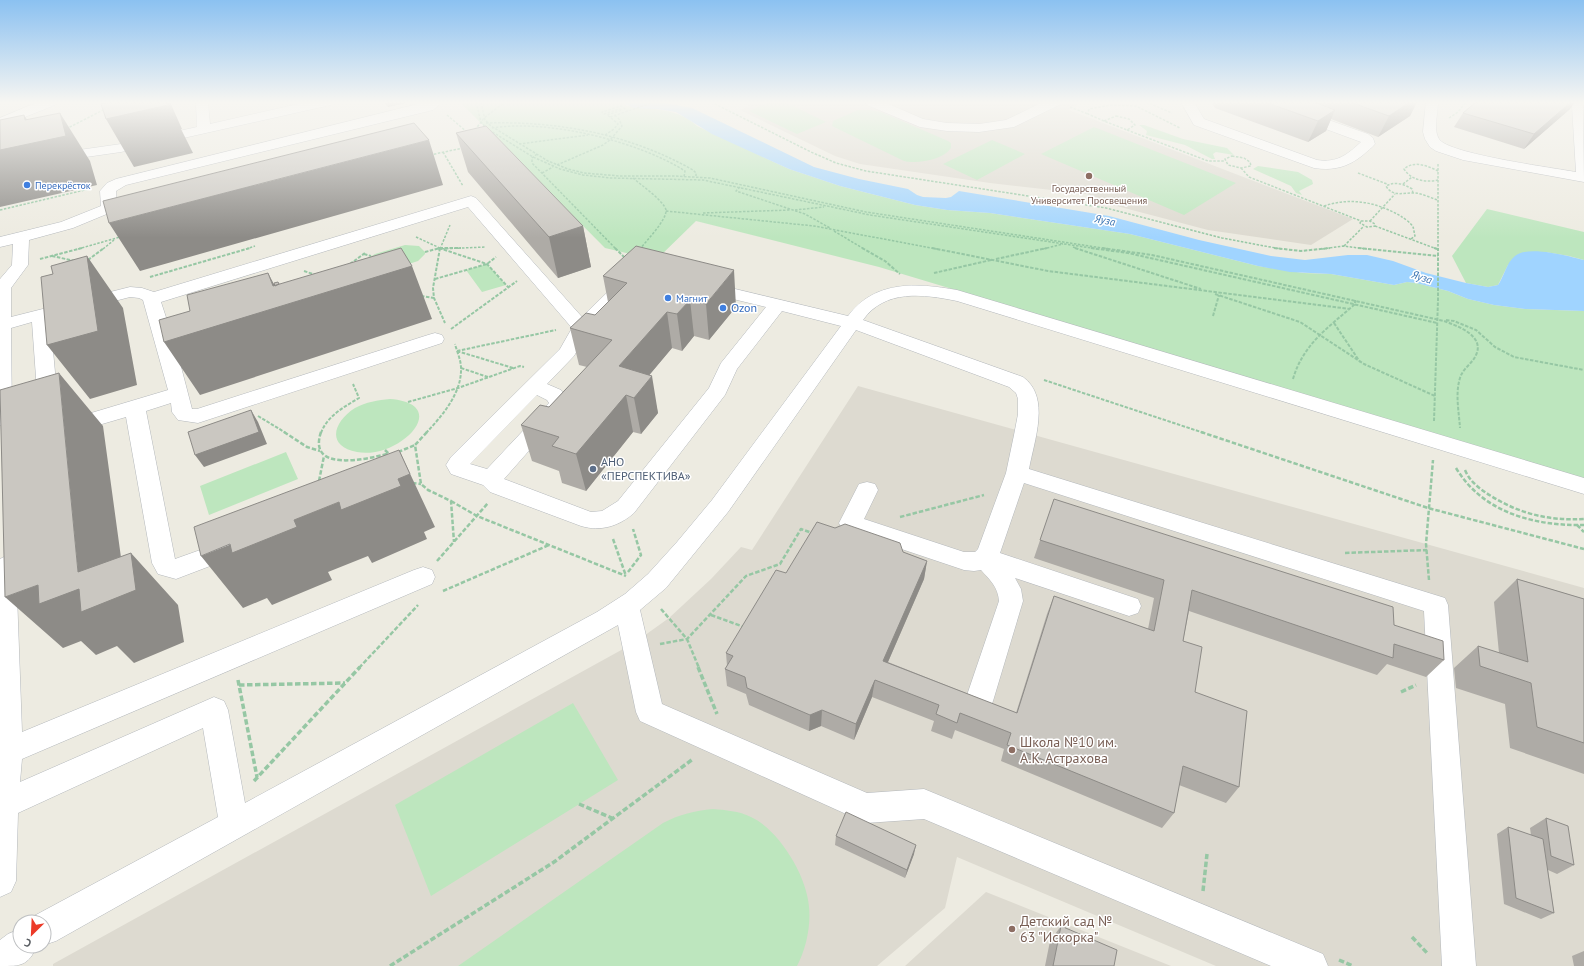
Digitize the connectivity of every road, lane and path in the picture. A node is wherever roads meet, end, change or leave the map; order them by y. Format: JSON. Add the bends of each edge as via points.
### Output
{"nodes":[{"id":1,"x":125,"y":147,"type":"edge"},
{"id":2,"x":260,"y":147,"type":"edge"},
{"id":3,"x":460,"y":147,"type":"edge"},
{"id":4,"x":516,"y":147,"type":"edge"},
{"id":5,"x":525,"y":147,"type":"edge"},
{"id":6,"x":598,"y":147,"type":"edge"},
{"id":7,"x":635,"y":147,"type":"edge"},
{"id":8,"x":645,"y":147,"type":"edge"},
{"id":9,"x":801,"y":147,"type":"edge"},
{"id":10,"x":1171,"y":147,"type":"edge"},
{"id":11,"x":1268,"y":147,"type":"edge"},
{"id":12,"x":1364,"y":147,"type":"edge"},
{"id":13,"x":1438,"y":147,"type":"joint"},
{"id":14,"x":1581,"y":147,"type":"edge"},
{"id":15,"x":466,"y":148,"type":"edge"},
{"id":16,"x":458,"y":149,"type":"junction"},
{"id":17,"x":443,"y":152,"type":"junction"},
{"id":18,"x":537,"y":154,"type":"junction"},
{"id":19,"x":428,"y":155,"type":"dead end"},
{"id":20,"x":533,"y":157,"type":"junction"},
{"id":21,"x":1225,"y":161,"type":"junction"},
{"id":22,"x":558,"y":164,"type":"junction"},
{"id":23,"x":553,"y":166,"type":"junction"},
{"id":24,"x":1241,"y":168,"type":"junction"},
{"id":25,"x":0,"y":170,"type":"edge"},
{"id":26,"x":1438,"y":171,"type":"junction"},
{"id":27,"x":542,"y":173,"type":"junction"},
{"id":28,"x":696,"y":176,"type":"junction"},
{"id":29,"x":1364,"y":176,"type":"dead end"},
{"id":30,"x":634,"y":177,"type":"junction"},
{"id":31,"x":683,"y":177,"type":"junction"},
{"id":32,"x":1412,"y":177,"type":"junction"},
{"id":33,"x":1584,"y":178,"type":"edge"},
{"id":34,"x":1438,"y":180,"type":"junction"},
{"id":35,"x":121,"y":182,"type":"junction"},
{"id":36,"x":1387,"y":184,"type":"junction"},
{"id":37,"x":1402,"y":184,"type":"junction"},
{"id":38,"x":741,"y":185,"type":"junction"},
{"id":39,"x":739,"y":187,"type":"junction"},
{"id":40,"x":1413,"y":193,"type":"junction"},
{"id":41,"x":1396,"y":194,"type":"junction"},
{"id":42,"x":1438,"y":200,"type":"junction"},
{"id":43,"x":465,"y":203,"type":"junction"},
{"id":44,"x":827,"y":204,"type":"junction"},
{"id":45,"x":825,"y":206,"type":"junction"},
{"id":46,"x":1324,"y":206,"type":"junction"},
{"id":47,"x":1383,"y":208,"type":"junction"},
{"id":48,"x":0,"y":210,"type":"edge"},
{"id":49,"x":794,"y":210,"type":"junction"},
{"id":50,"x":666,"y":211,"type":"junction"},
{"id":51,"x":693,"y":214,"type":"junction"},
{"id":52,"x":1361,"y":221,"type":"junction"},
{"id":53,"x":1370,"y":221,"type":"junction"},
{"id":54,"x":1364,"y":226,"type":"junction"},
{"id":55,"x":1375,"y":226,"type":"junction"},
{"id":56,"x":832,"y":229,"type":"junction"},
{"id":57,"x":124,"y":236,"type":"edge"},
{"id":58,"x":414,"y":236,"type":"dead end"},
{"id":59,"x":116,"y":238,"type":"junction"},
{"id":60,"x":10,"y":239,"type":"edge"},
{"id":61,"x":1411,"y":239,"type":"junction"},
{"id":62,"x":1065,"y":242,"type":"junction"},
{"id":63,"x":257,"y":246,"type":"dead end"},
{"id":64,"x":510,"y":246,"type":"junction"},
{"id":65,"x":1343,"y":246,"type":"junction"},
{"id":66,"x":440,"y":248,"type":"junction"},
{"id":67,"x":370,"y":249,"type":"dead end"},
{"id":68,"x":1438,"y":249,"type":"junction"},
{"id":69,"x":425,"y":252,"type":"dead end"},
{"id":70,"x":364,"y":254,"type":"junction"},
{"id":71,"x":52,"y":256,"type":"junction"},
{"id":72,"x":371,"y":256,"type":"edge"},
{"id":73,"x":1438,"y":256,"type":"junction"},
{"id":74,"x":994,"y":260,"type":"junction"},
{"id":75,"x":20,"y":261,"type":"junction"},
{"id":76,"x":77,"y":261,"type":"edge"},
{"id":77,"x":84,"y":263,"type":"edge"},
{"id":78,"x":487,"y":264,"type":"junction"},
{"id":79,"x":347,"y":266,"type":"edge"},
{"id":80,"x":635,"y":268,"type":"junction"},
{"id":81,"x":532,"y":270,"type":"junction"},
{"id":82,"x":143,"y":279,"type":"dead end"},
{"id":83,"x":435,"y":279,"type":"junction"},
{"id":84,"x":688,"y":283,"type":"edge"},
{"id":85,"x":908,"y":285,"type":"junction"},
{"id":86,"x":508,"y":287,"type":"junction"},
{"id":87,"x":1208,"y":291,"type":"junction"},
{"id":88,"x":1219,"y":295,"type":"junction"},
{"id":89,"x":419,"y":296,"type":"dead end"},
{"id":90,"x":434,"y":298,"type":"junction"},
{"id":91,"x":151,"y":300,"type":"junction"},
{"id":92,"x":1355,"y":300,"type":"junction"},
{"id":93,"x":778,"y":304,"type":"junction"},
{"id":94,"x":1355,"y":304,"type":"junction"},
{"id":95,"x":1350,"y":309,"type":"junction"},
{"id":96,"x":41,"y":315,"type":"junction"},
{"id":97,"x":1213,"y":316,"type":"dead end"},
{"id":98,"x":1437,"y":319,"type":"junction"},
{"id":99,"x":853,"y":323,"type":"junction"},
{"id":100,"x":1334,"y":323,"type":"junction"},
{"id":101,"x":1437,"y":323,"type":"junction"},
{"id":102,"x":1,"y":326,"type":"junction"},
{"id":103,"x":580,"y":327,"type":"junction"},
{"id":104,"x":1321,"y":334,"type":"junction"},
{"id":105,"x":435,"y":339,"type":"dead end"},
{"id":106,"x":222,"y":340,"type":"edge"},
{"id":107,"x":457,"y":351,"type":"junction"},
{"id":108,"x":169,"y":356,"type":"junction"},
{"id":109,"x":1360,"y":362,"type":"junction"},
{"id":110,"x":513,"y":368,"type":"junction"},
{"id":111,"x":347,"y":369,"type":"junction"},
{"id":112,"x":1584,"y":370,"type":"edge"},
{"id":113,"x":1,"y":378,"type":"edge"},
{"id":114,"x":488,"y":378,"type":"junction"},
{"id":115,"x":539,"y":380,"type":"junction"},
{"id":116,"x":1016,"y":382,"type":"junction"},
{"id":117,"x":179,"y":394,"type":"junction"},
{"id":118,"x":1290,"y":396,"type":"junction"},
{"id":119,"x":1435,"y":396,"type":"junction"},
{"id":120,"x":408,"y":402,"type":"dead end"},
{"id":121,"x":238,"y":403,"type":"junction"},
{"id":122,"x":134,"y":408,"type":"junction"},
{"id":123,"x":2,"y":441,"type":"edge"},
{"id":124,"x":416,"y":445,"type":"dead end"},
{"id":125,"x":1434,"y":446,"type":"junction"},
{"id":126,"x":1461,"y":449,"type":"junction"},
{"id":127,"x":385,"y":450,"type":"dead end"},
{"id":128,"x":320,"y":451,"type":"junction"},
{"id":129,"x":388,"y":454,"type":"junction"},
{"id":130,"x":324,"y":456,"type":"junction"},
{"id":131,"x":392,"y":460,"type":"edge"},
{"id":132,"x":1014,"y":480,"type":"junction"},
{"id":133,"x":406,"y":483,"type":"dead end"},
{"id":134,"x":496,"y":483,"type":"junction"},
{"id":135,"x":421,"y":484,"type":"dead end"},
{"id":136,"x":318,"y":486,"type":"edge"},
{"id":137,"x":1584,"y":486,"type":"edge"},
{"id":138,"x":866,"y":490,"type":"dead end"},
{"id":139,"x":451,"y":501,"type":"dead end"},
{"id":140,"x":1428,"y":508,"type":"junction"},
{"id":141,"x":477,"y":516,"type":"junction"},
{"id":142,"x":606,"y":519,"type":"junction"},
{"id":143,"x":1584,"y":519,"type":"edge"},
{"id":144,"x":1576,"y":525,"type":"junction"},
{"id":145,"x":1584,"y":525,"type":"edge"},
{"id":146,"x":862,"y":527,"type":"junction"},
{"id":147,"x":1584,"y":532,"type":"edge"},
{"id":148,"x":819,"y":535,"type":"edge"},
{"id":149,"x":248,"y":542,"type":"edge"},
{"id":150,"x":4,"y":543,"type":"edge"},
{"id":151,"x":549,"y":545,"type":"junction"},
{"id":152,"x":1584,"y":549,"type":"edge"},
{"id":153,"x":984,"y":558,"type":"junction"},
{"id":154,"x":626,"y":576,"type":"junction"},
{"id":155,"x":428,"y":590,"type":"junction"},
{"id":156,"x":1430,"y":603,"type":"junction"},
{"id":157,"x":627,"y":606,"type":"junction"},
{"id":158,"x":1130,"y":606,"type":"dead end"},
{"id":159,"x":710,"y":614,"type":"junction"},
{"id":160,"x":745,"y":627,"type":"edge"},
{"id":161,"x":656,"y":645,"type":"dead end"},
{"id":162,"x":234,"y":656,"type":"junction"},
{"id":163,"x":346,"y":683,"type":"junction"},
{"id":164,"x":239,"y":685,"type":"junction"},
{"id":165,"x":979,"y":701,"type":"edge"},
{"id":166,"x":717,"y":741,"type":"junction"},
{"id":167,"x":9,"y":751,"type":"junction"},
{"id":168,"x":257,"y":778,"type":"junction"},
{"id":169,"x":579,"y":804,"type":"dead end"},
{"id":170,"x":3,"y":805,"type":"junction"},
{"id":171,"x":232,"y":815,"type":"junction"},
{"id":172,"x":613,"y":818,"type":"junction"},
{"id":173,"x":1207,"y":854,"type":"dead end"},
{"id":174,"x":0,"y":881,"type":"edge"},
{"id":175,"x":1200,"y":920,"type":"junction"},
{"id":176,"x":52,"y":924,"type":"edge"},
{"id":177,"x":1412,"y":937,"type":"dead end"},
{"id":178,"x":12,"y":952,"type":"edge"},
{"id":179,"x":1433,"y":960,"type":"dead end"},
{"id":180,"x":0,"y":961,"type":"edge"},
{"id":181,"x":390,"y":966,"type":"edge"},
{"id":182,"x":1310,"y":966,"type":"edge"},
{"id":183,"x":1459,"y":966,"type":"edge"}],
"edges":[{"from":1,"to":25,"type":"street"},
{"from":2,"to":35,"type":"street"},
{"from":3,"to":16,"type":"path"},
{"from":4,"to":20,"type":"path"},
{"from":5,"to":18,"type":"path"},
{"from":6,"to":22,"type":"path"},
{"from":7,"to":31,"type":"path","via":[[674,164],[685,171]]},
{"from":8,"to":28,"type":"path","via":[[694,170]]},
{"from":9,"to":65,"type":"path","via":[[836,163],[866,171],[1088,205],[1253,245],[1301,251]]},
{"from":10,"to":21,"type":"path","via":[[1208,161]]},
{"from":11,"to":12,"type":"street","via":[[1324,166],[1338,166]]},
{"from":13,"to":26,"type":"path"},
{"from":13,"to":33,"type":"street","via":[[1463,156]]},
{"from":14,"to":33,"type":"street"},
{"from":15,"to":16,"type":"path"},
{"from":16,"to":17,"type":"path"},
{"from":17,"to":19,"type":"path"},
{"from":17,"to":43,"type":"path"},
{"from":18,"to":20,"type":"path"},
{"from":18,"to":22,"type":"path"},
{"from":20,"to":23,"type":"path"},
{"from":20,"to":27,"type":"path","via":[[532,162]]},
{"from":21,"to":24,"type":"path"},
{"from":21,"to":24,"type":"path","via":[[1226,158],[1234,156],[1250,162],[1249,167]]},
{"from":22,"to":23,"type":"path"},
{"from":22,"to":30,"type":"path","via":[[567,169],[591,174]]},
{"from":23,"to":27,"type":"path"},
{"from":23,"to":30,"type":"path","via":[[583,175]]},
{"from":24,"to":46,"type":"path","via":[[1248,177]]},
{"from":26,"to":32,"type":"path","via":[[1424,166],[1405,167],[1405,172]]},
{"from":26,"to":34,"type":"path"},
{"from":27,"to":80,"type":"path"},
{"from":28,"to":31,"type":"path"},
{"from":28,"to":38,"type":"path"},
{"from":29,"to":36,"type":"path"},
{"from":30,"to":31,"type":"path"},
{"from":30,"to":50,"type":"path","via":[[663,204]]},
{"from":31,"to":39,"type":"path"},
{"from":32,"to":34,"type":"path"},
{"from":32,"to":37,"type":"path"},
{"from":34,"to":42,"type":"path"},
{"from":35,"to":48,"type":"path"},
{"from":35,"to":60,"type":"street","via":[[105,192],[116,205],[67,225]]},
{"from":36,"to":37,"type":"path"},
{"from":36,"to":41,"type":"path","via":[[1388,190]]},
{"from":37,"to":40,"type":"path","via":[[1412,189]]},
{"from":38,"to":39,"type":"path"},
{"from":38,"to":44,"type":"path"},
{"from":39,"to":45,"type":"path"},
{"from":39,"to":49,"type":"path","via":[[736,191]]},
{"from":40,"to":41,"type":"path"},
{"from":40,"to":42,"type":"path"},
{"from":41,"to":47,"type":"path"},
{"from":42,"to":68,"type":"path"},
{"from":43,"to":64,"type":"street"},
{"from":43,"to":66,"type":"path"},
{"from":43,"to":91,"type":"street"},
{"from":44,"to":45,"type":"path"},
{"from":44,"to":62,"type":"path"},
{"from":45,"to":49,"type":"path"},
{"from":45,"to":62,"type":"path","via":[[870,215]]},
{"from":46,"to":47,"type":"path","via":[[1344,201],[1367,203]]},
{"from":46,"to":52,"type":"path"},
{"from":47,"to":53,"type":"path"},
{"from":47,"to":61,"type":"path","via":[[1402,216],[1414,226],[1415,236]]},
{"from":49,"to":51,"type":"path"},
{"from":49,"to":56,"type":"path"},
{"from":50,"to":51,"type":"path"},
{"from":50,"to":80,"type":"path","via":[[664,219]]},
{"from":51,"to":56,"type":"path"},
{"from":52,"to":53,"type":"path"},
{"from":52,"to":54,"type":"path"},
{"from":53,"to":55,"type":"path"},
{"from":54,"to":55,"type":"path"},
{"from":54,"to":65,"type":"path"},
{"from":55,"to":61,"type":"path"},
{"from":56,"to":74,"type":"path"},
{"from":56,"to":85,"type":"path","via":[[885,261]]},
{"from":57,"to":59,"type":"path"},
{"from":58,"to":66,"type":"path"},
{"from":59,"to":71,"type":"path"},
{"from":59,"to":77,"type":"path"},
{"from":60,"to":75,"type":"street"},
{"from":61,"to":68,"type":"path"},
{"from":62,"to":74,"type":"path"},
{"from":62,"to":87,"type":"path"},
{"from":62,"to":92,"type":"path","via":[[1152,255]]},
{"from":62,"to":94,"type":"path","via":[[1150,258]]},
{"from":63,"to":82,"type":"path"},
{"from":64,"to":66,"type":"path"},
{"from":64,"to":78,"type":"path"},
{"from":64,"to":81,"type":"street"},
{"from":65,"to":73,"type":"path"},
{"from":66,"to":69,"type":"path"},
{"from":66,"to":78,"type":"path"},
{"from":66,"to":83,"type":"path"},
{"from":67,"to":70,"type":"path"},
{"from":68,"to":73,"type":"path"},
{"from":70,"to":72,"type":"path"},
{"from":70,"to":79,"type":"path"},
{"from":71,"to":75,"type":"path"},
{"from":71,"to":76,"type":"path"},
{"from":73,"to":98,"type":"path"},
{"from":74,"to":85,"type":"path"},
{"from":74,"to":87,"type":"path","via":[[1062,273]]},
{"from":75,"to":102,"type":"street","via":[[20,265],[2,288]]},
{"from":78,"to":83,"type":"path"},
{"from":78,"to":86,"type":"path"},
{"from":80,"to":103,"type":"street","via":[[632,278]]},
{"from":81,"to":86,"type":"path"},
{"from":81,"to":103,"type":"street"},
{"from":83,"to":90,"type":"path"},
{"from":84,"to":93,"type":"street"},
{"from":85,"to":99,"type":"street","via":[[898,292],[867,304]]},
{"from":85,"to":118,"type":"street","via":[[970,299]]},
{"from":86,"to":90,"type":"path","via":[[449,330]]},
{"from":87,"to":88,"type":"path"},
{"from":87,"to":95,"type":"path"},
{"from":88,"to":97,"type":"path"},
{"from":88,"to":104,"type":"path","via":[[1300,322]]},
{"from":89,"to":90,"type":"path"},
{"from":91,"to":96,"type":"street","via":[[148,295],[130,292]]},
{"from":91,"to":108,"type":"street"},
{"from":92,"to":94,"type":"path"},
{"from":92,"to":98,"type":"path"},
{"from":93,"to":99,"type":"street"},
{"from":93,"to":142,"type":"street","via":[[728,367],[718,390],[626,507]]},
{"from":94,"to":95,"type":"path"},
{"from":94,"to":101,"type":"path"},
{"from":95,"to":100,"type":"path"},
{"from":96,"to":102,"type":"street"},
{"from":96,"to":122,"type":"street","via":[[50,429]]},
{"from":98,"to":101,"type":"path"},
{"from":98,"to":112,"type":"path","via":[[1454,321],[1476,330],[1495,347],[1514,357]]},
{"from":98,"to":126,"type":"path","via":[[1461,327],[1477,343],[1477,351],[1463,371],[1459,386]]},
{"from":99,"to":116,"type":"street"},
{"from":99,"to":157,"type":"street","via":[[720,506],[673,564]]},
{"from":100,"to":104,"type":"path"},
{"from":100,"to":109,"type":"path"},
{"from":101,"to":119,"type":"path"},
{"from":102,"to":113,"type":"street"},
{"from":103,"to":107,"type":"path"},
{"from":103,"to":115,"type":"street","via":[[567,352]]},
{"from":104,"to":109,"type":"path"},
{"from":104,"to":118,"type":"path","via":[[1303,352],[1296,364]]},
{"from":105,"to":111,"type":"street"},
{"from":106,"to":108,"type":"street"},
{"from":107,"to":110,"type":"path"},
{"from":107,"to":114,"type":"path","via":[[461,368]]},
{"from":108,"to":117,"type":"street"},
{"from":109,"to":119,"type":"path"},
{"from":110,"to":114,"type":"path"},
{"from":110,"to":115,"type":"path","via":[[520,366]]},
{"from":111,"to":121,"type":"street"},
{"from":111,"to":128,"type":"path","via":[[359,398],[332,416],[324,425],[319,434]]},
{"from":113,"to":123,"type":"street"},
{"from":114,"to":120,"type":"path"},
{"from":115,"to":134,"type":"street","via":[[559,402]]},
{"from":115,"to":134,"type":"street","via":[[458,462],[459,468]]},
{"from":116,"to":132,"type":"street","via":[[1026,393],[1029,406]]},
{"from":116,"to":140,"type":"path","via":[[1028,375]]},
{"from":117,"to":121,"type":"street","via":[[182,412],[191,417]]},
{"from":117,"to":122,"type":"street"},
{"from":118,"to":125,"type":"street"},
{"from":119,"to":125,"type":"path"},
{"from":121,"to":128,"type":"path","via":[[307,447]]},
{"from":122,"to":149,"type":"street","via":[[166,567],[176,569]]},
{"from":124,"to":129,"type":"path"},
{"from":125,"to":126,"type":"street"},
{"from":125,"to":140,"type":"path"},
{"from":125,"to":144,"type":"path","via":[[1474,490],[1506,511],[1519,517],[1546,523]]},
{"from":126,"to":137,"type":"street"},
{"from":126,"to":143,"type":"path","via":[[1467,476],[1481,489],[1506,505],[1533,516],[1549,519]]},
{"from":127,"to":129,"type":"path"},
{"from":128,"to":130,"type":"path"},
{"from":129,"to":130,"type":"path","via":[[352,460]]},
{"from":129,"to":131,"type":"path"},
{"from":130,"to":136,"type":"path"},
{"from":132,"to":146,"type":"path"},
{"from":132,"to":153,"type":"street"},
{"from":132,"to":156,"type":"street"},
{"from":133,"to":135,"type":"path"},
{"from":134,"to":141,"type":"path"},
{"from":134,"to":142,"type":"street","via":[[589,520]]},
{"from":138,"to":146,"type":"street","via":[[850,523]]},
{"from":139,"to":141,"type":"path"},
{"from":140,"to":152,"type":"path"},
{"from":140,"to":156,"type":"path","via":[[1426,544]]},
{"from":141,"to":151,"type":"path"},
{"from":141,"to":155,"type":"path"},
{"from":142,"to":154,"type":"path"},
{"from":142,"to":154,"type":"path","via":[[633,527],[642,554]]},
{"from":144,"to":145,"type":"path"},
{"from":144,"to":147,"type":"path"},
{"from":146,"to":153,"type":"street","via":[[964,561],[979,562]]},
{"from":148,"to":159,"type":"path","via":[[801,529],[780,564],[746,576]]},
{"from":150,"to":167,"type":"street"},
{"from":151,"to":154,"type":"path"},
{"from":151,"to":155,"type":"path"},
{"from":153,"to":158,"type":"street"},
{"from":153,"to":165,"type":"street","via":[[1012,594]]},
{"from":155,"to":162,"type":"street"},
{"from":155,"to":163,"type":"path"},
{"from":156,"to":183,"type":"street","via":[[1436,605]]},
{"from":157,"to":166,"type":"street","via":[[650,712]]},
{"from":157,"to":171,"type":"street","via":[[606,620]]},
{"from":159,"to":160,"type":"path"},
{"from":159,"to":161,"type":"path","via":[[687,639]]},
{"from":162,"to":164,"type":"path"},
{"from":162,"to":167,"type":"street"},
{"from":163,"to":164,"type":"path"},
{"from":163,"to":168,"type":"path"},
{"from":164,"to":168,"type":"path"},
{"from":166,"to":172,"type":"path"},
{"from":166,"to":175,"type":"street","via":[[866,808],[924,804]]},
{"from":167,"to":170,"type":"street"},
{"from":168,"to":171,"type":"path"},
{"from":169,"to":172,"type":"path"},
{"from":170,"to":171,"type":"street","via":[[214,710]]},
{"from":170,"to":174,"type":"street"},
{"from":171,"to":176,"type":"street"},
{"from":172,"to":181,"type":"path","via":[[554,862]]},
{"from":173,"to":175,"type":"path"},
{"from":175,"to":182,"type":"street"},
{"from":177,"to":179,"type":"path"},
{"from":178,"to":180,"type":"street"}]}
